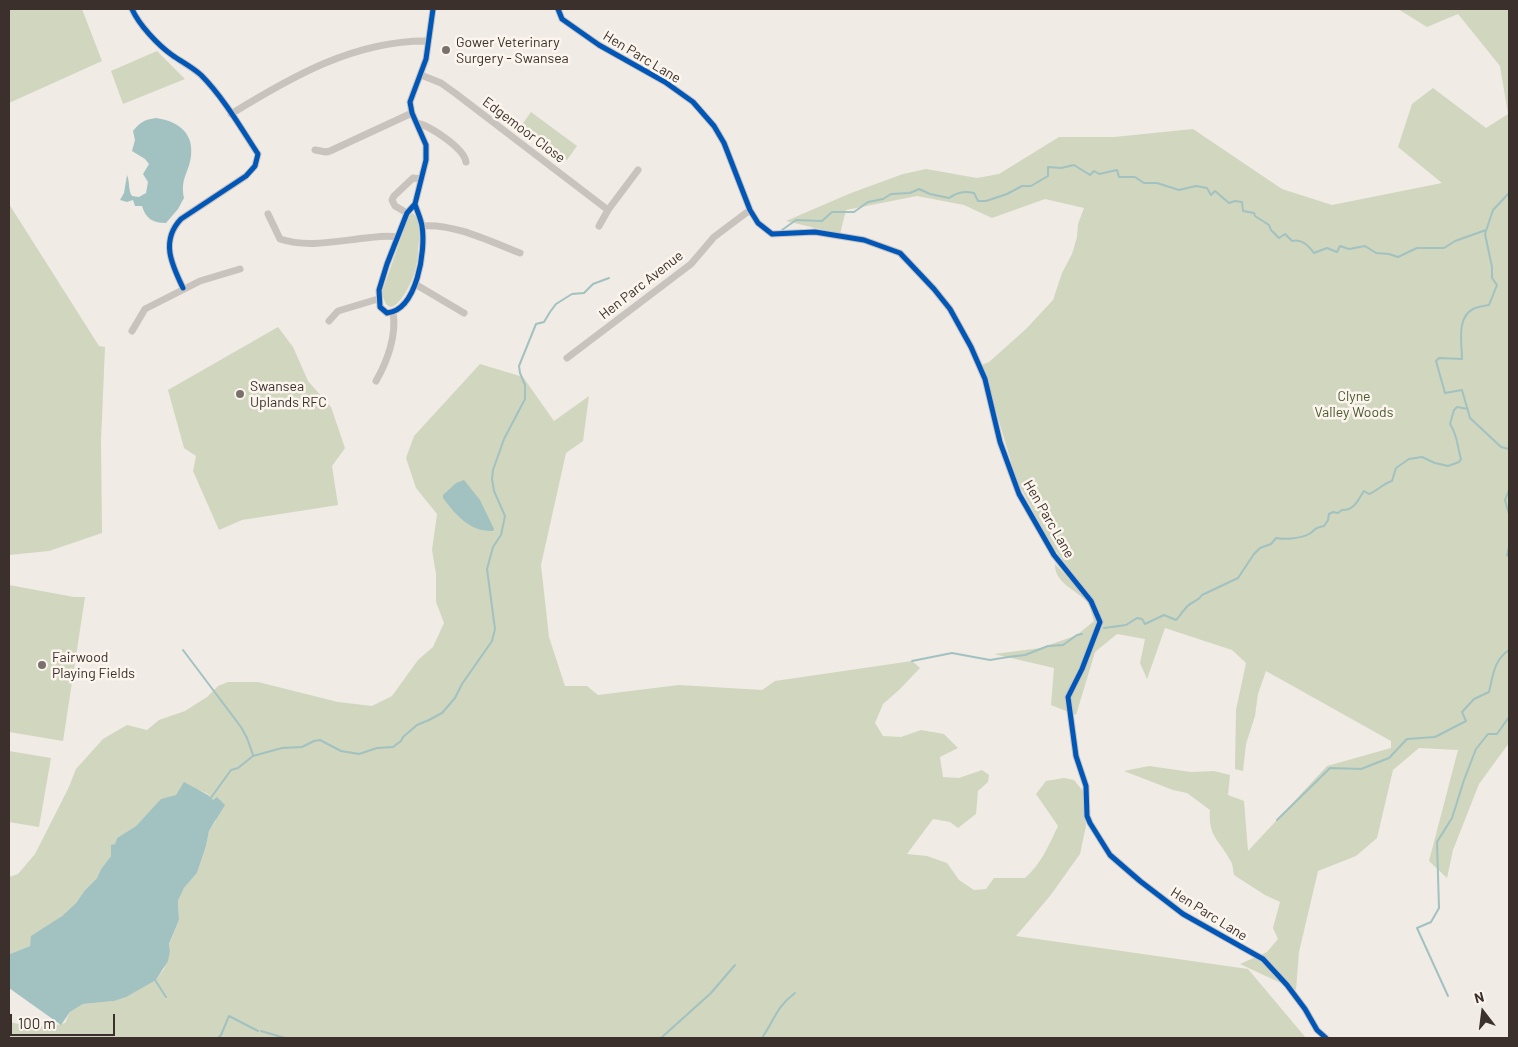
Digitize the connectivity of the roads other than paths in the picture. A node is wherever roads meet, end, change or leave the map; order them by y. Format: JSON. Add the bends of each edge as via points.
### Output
{"nodes":[{"id":1,"x":132,"y":9,"type":"edge"},
{"id":2,"x":433,"y":9,"type":"edge"},
{"id":3,"x":558,"y":9,"type":"edge"},
{"id":4,"x":428,"y":41,"type":"junction"},
{"id":5,"x":421,"y":75,"type":"junction"},
{"id":6,"x":231,"y":114,"type":"junction"},
{"id":7,"x":412,"y":114,"type":"junction"},
{"id":8,"x":417,"y":123,"type":"junction"},
{"id":9,"x":315,"y":150,"type":"dead end"},
{"id":10,"x":466,"y":162,"type":"dead end"},
{"id":11,"x":638,"y":170,"type":"dead end"},
{"id":12,"x":421,"y":179,"type":"junction"},
{"id":13,"x":415,"y":204,"type":"junction"},
{"id":14,"x":608,"y":210,"type":"junction"},
{"id":15,"x":750,"y":210,"type":"junction"},
{"id":16,"x":407,"y":213,"type":"junction"},
{"id":17,"x":268,"y":214,"type":"dead end"},
{"id":18,"x":422,"y":226,"type":"junction"},
{"id":19,"x":599,"y":226,"type":"dead end"},
{"id":20,"x":397,"y":237,"type":"junction"},
{"id":21,"x":520,"y":253,"type":"dead end"},
{"id":22,"x":240,"y":269,"type":"dead end"},
{"id":23,"x":415,"y":284,"type":"junction"},
{"id":24,"x":184,"y":288,"type":"junction"},
{"id":25,"x":378,"y":299,"type":"junction"},
{"id":26,"x":393,"y":312,"type":"junction"},
{"id":27,"x":464,"y":313,"type":"dead end"},
{"id":28,"x":329,"y":321,"type":"dead end"},
{"id":29,"x":132,"y":330,"type":"dead end"},
{"id":30,"x":566,"y":358,"type":"dead end"},
{"id":31,"x":376,"y":382,"type":"dead end"},
{"id":32,"x":1326,"y":1038,"type":"edge"}],
"edges":[{"from":1,"to":6,"type":"street","via":[[168,52],[201,76]]},
{"from":2,"to":4,"type":"street"},
{"from":3,"to":15,"type":"street","name":"Hen Parc Lane","via":[[562,20],[693,102],[724,143]]},
{"from":4,"to":5,"type":"street"},
{"from":4,"to":6,"type":"street","via":[[390,45],[323,64],[280,84]]},
{"from":5,"to":7,"type":"street","via":[[410,97]]},
{"from":5,"to":14,"type":"street","name":"Edgemoor Close","via":[[455,93]]},
{"from":6,"to":24,"type":"street","via":[[258,154],[255,166],[246,176],[173,227],[169,238],[170,254]]},
{"from":7,"to":8,"type":"street"},
{"from":7,"to":9,"type":"street","via":[[330,151]]},
{"from":8,"to":10,"type":"street","via":[[448,141],[465,156]]},
{"from":8,"to":12,"type":"street","via":[[426,145]]},
{"from":11,"to":14,"type":"street"},
{"from":12,"to":13,"type":"street"},
{"from":12,"to":16,"type":"street","via":[[412,178],[392,200],[395,206]]},
{"from":13,"to":16,"type":"street"},
{"from":13,"to":18,"type":"street"},
{"from":14,"to":19,"type":"street"},
{"from":15,"to":30,"type":"street","name":"Hen Parc Avenue","via":[[714,237],[691,264]]},
{"from":15,"to":32,"type":"street","name":"Hen Parc Lane","via":[[758,223],[772,234],[815,232],[864,240],[900,253],[950,310],[985,379],[1000,442],[1019,494],[1054,555],[1091,601],[1100,622],[1068,697],[1090,823],[1110,855],[1140,881],[1183,914],[1263,959],[1287,985],[1317,1030]]},
{"from":16,"to":20,"type":"street"},
{"from":17,"to":20,"type":"street","via":[[280,239],[293,243]]},
{"from":18,"to":21,"type":"street","via":[[451,228]]},
{"from":18,"to":23,"type":"street"},
{"from":20,"to":25,"type":"street"},
{"from":22,"to":24,"type":"street"},
{"from":23,"to":26,"type":"street","via":[[408,301]]},
{"from":23,"to":27,"type":"street"},
{"from":24,"to":29,"type":"street","via":[[145,309]]},
{"from":25,"to":26,"type":"street","via":[[383,311]]},
{"from":25,"to":28,"type":"street","via":[[338,311]]},
{"from":26,"to":31,"type":"street","via":[[390,350]]}]}
